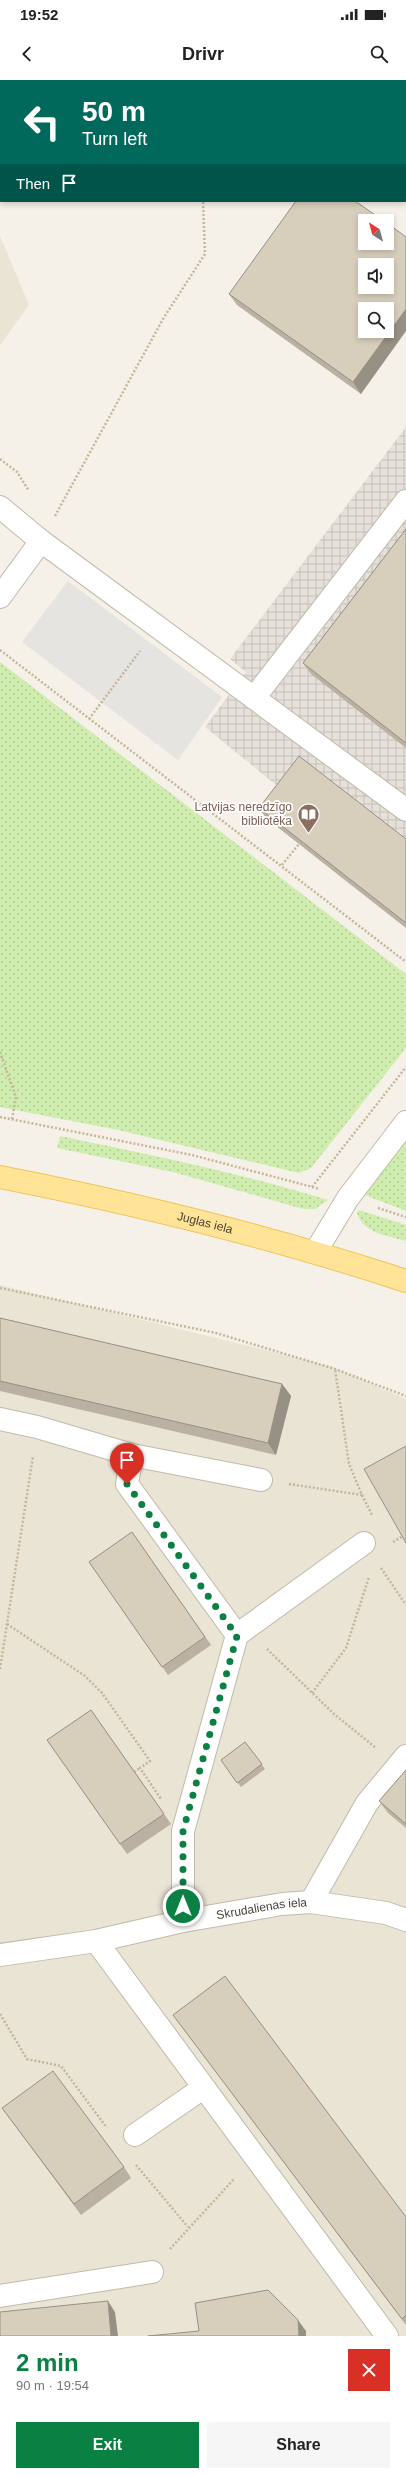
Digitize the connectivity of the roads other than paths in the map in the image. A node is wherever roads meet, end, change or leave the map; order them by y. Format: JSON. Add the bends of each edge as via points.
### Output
{"nodes":[{"id":1,"x":406,"y":501,"type":"edge"},
{"id":2,"x":0,"y":507,"type":"edge"},
{"id":3,"x":41,"y":541,"type":"junction"},
{"id":4,"x":0,"y":597,"type":"edge"},
{"id":5,"x":254,"y":698,"type":"junction"},
{"id":6,"x":406,"y":810,"type":"edge"},
{"id":7,"x":406,"y":1122,"type":"edge"},
{"id":8,"x":0,"y":1177,"type":"edge"},
{"id":9,"x":316,"y":1251,"type":"junction"},
{"id":10,"x":406,"y":1280,"type":"edge"},
{"id":11,"x":0,"y":1418,"type":"edge"},
{"id":12,"x":132,"y":1455,"type":"junction"},
{"id":13,"x":261,"y":1480,"type":"road end"},
{"id":14,"x":369,"y":1550,"type":"road end"},
{"id":15,"x":241,"y":1632,"type":"junction"},
{"id":16,"x":402,"y":1761,"type":"edge"},
{"id":17,"x":311,"y":1902,"type":"junction"},
{"id":18,"x":406,"y":1920,"type":"edge"},
{"id":19,"x":183,"y":1921,"type":"junction"},
{"id":20,"x":96,"y":1941,"type":"junction"},
{"id":21,"x":0,"y":1955,"type":"edge"},
{"id":22,"x":203,"y":2088,"type":"junction"},
{"id":23,"x":135,"y":2135,"type":"dead end"},
{"id":24,"x":152,"y":2272,"type":"road end"},
{"id":25,"x":0,"y":2296,"type":"edge"},
{"id":26,"x":386,"y":2336,"type":"edge"}],
"edges":[{"from":1,"to":5,"type":"street"},
{"from":2,"to":3,"type":"street"},
{"from":3,"to":4,"type":"street"},
{"from":3,"to":5,"type":"street","via":[[153,634]]},
{"from":5,"to":6,"type":"street"},
{"from":7,"to":9,"type":"street","via":[[348,1198]]},
{"from":8,"to":9,"type":"main road","name":"Juglas iela","via":[[115,1199]]},
{"from":9,"to":10,"type":"main road","name":"Juglas iela"},
{"from":11,"to":12,"type":"street"},
{"from":12,"to":13,"type":"street"},
{"from":12,"to":15,"type":"street","via":[[127,1484]]},
{"from":14,"to":15,"type":"street"},
{"from":15,"to":19,"type":"street","via":[[183,1831]]},
{"from":16,"to":17,"type":"street","via":[[367,1803]]},
{"from":17,"to":18,"type":"street","name":"Skrudalienas iela","via":[[386,1913]]},
{"from":17,"to":19,"type":"street","name":"Skrudalienas iela","via":[[282,1904]]},
{"from":19,"to":20,"type":"street","name":"Skrudalienas iela"},
{"from":20,"to":21,"type":"street","name":"Skrudalienas iela"},
{"from":20,"to":22,"type":"street"},
{"from":22,"to":23,"type":"street"},
{"from":22,"to":26,"type":"street"},
{"from":24,"to":25,"type":"street"}]}
